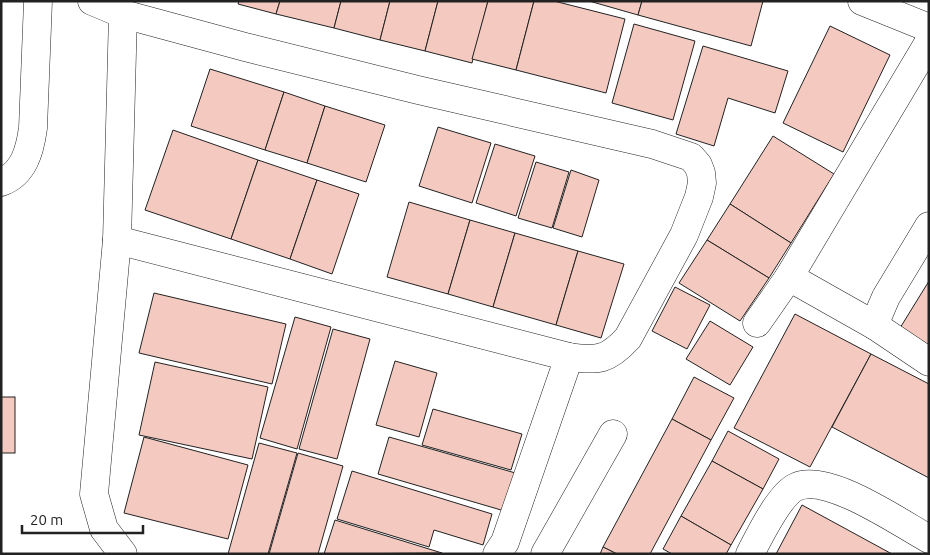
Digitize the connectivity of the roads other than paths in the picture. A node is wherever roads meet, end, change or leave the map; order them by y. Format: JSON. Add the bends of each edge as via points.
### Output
{"nodes":[{"id":1,"x":38,"y":1,"type":"edge"},
{"id":2,"x":92,"y":1,"type":"edge"},
{"id":3,"x":862,"y":1,"type":"edge"},
{"id":4,"x":123,"y":14,"type":"junction"},
{"id":5,"x":929,"y":28,"type":"edge"},
{"id":6,"x":929,"y":42,"type":"edge"},
{"id":7,"x":1,"y":182,"type":"edge"},
{"id":8,"x":929,"y":226,"type":"edge"},
{"id":9,"x":116,"y":240,"type":"junction"},
{"id":10,"x":790,"y":276,"type":"junction"},
{"id":11,"x":757,"y":323,"type":"dead end"},
{"id":12,"x":874,"y":325,"type":"junction"},
{"id":13,"x":569,"y":357,"type":"junction"},
{"id":14,"x":929,"y":362,"type":"edge"},
{"id":15,"x":613,"y":434,"type":"dead end"},
{"id":16,"x":929,"y":539,"type":"edge"},
{"id":17,"x":123,"y":554,"type":"edge"},
{"id":18,"x":497,"y":554,"type":"edge"},
{"id":19,"x":545,"y":554,"type":"edge"},
{"id":20,"x":750,"y":554,"type":"edge"}],
"edges":[{"from":1,"to":7,"type":"street","via":[[31,144],[18,171]]},
{"from":2,"to":4,"type":"street"},
{"from":3,"to":5,"type":"street"},
{"from":4,"to":9,"type":"street"},
{"from":4,"to":13,"type":"street","via":[[399,86],[652,144],[691,157],[702,173],[700,197],[684,235],[628,338],[616,351],[601,358]]},
{"from":6,"to":10,"type":"street"},
{"from":8,"to":12,"type":"street","via":[[886,297]]},
{"from":9,"to":13,"type":"street"},
{"from":9,"to":17,"type":"street","via":[[94,494],[104,529]]},
{"from":10,"to":11,"type":"street"},
{"from":10,"to":12,"type":"street"},
{"from":12,"to":14,"type":"street"},
{"from":13,"to":18,"type":"street","via":[[505,542]]},
{"from":15,"to":19,"type":"street"},
{"from":16,"to":20,"type":"street","via":[[842,491],[808,485],[796,487],[786,495]]}]}
